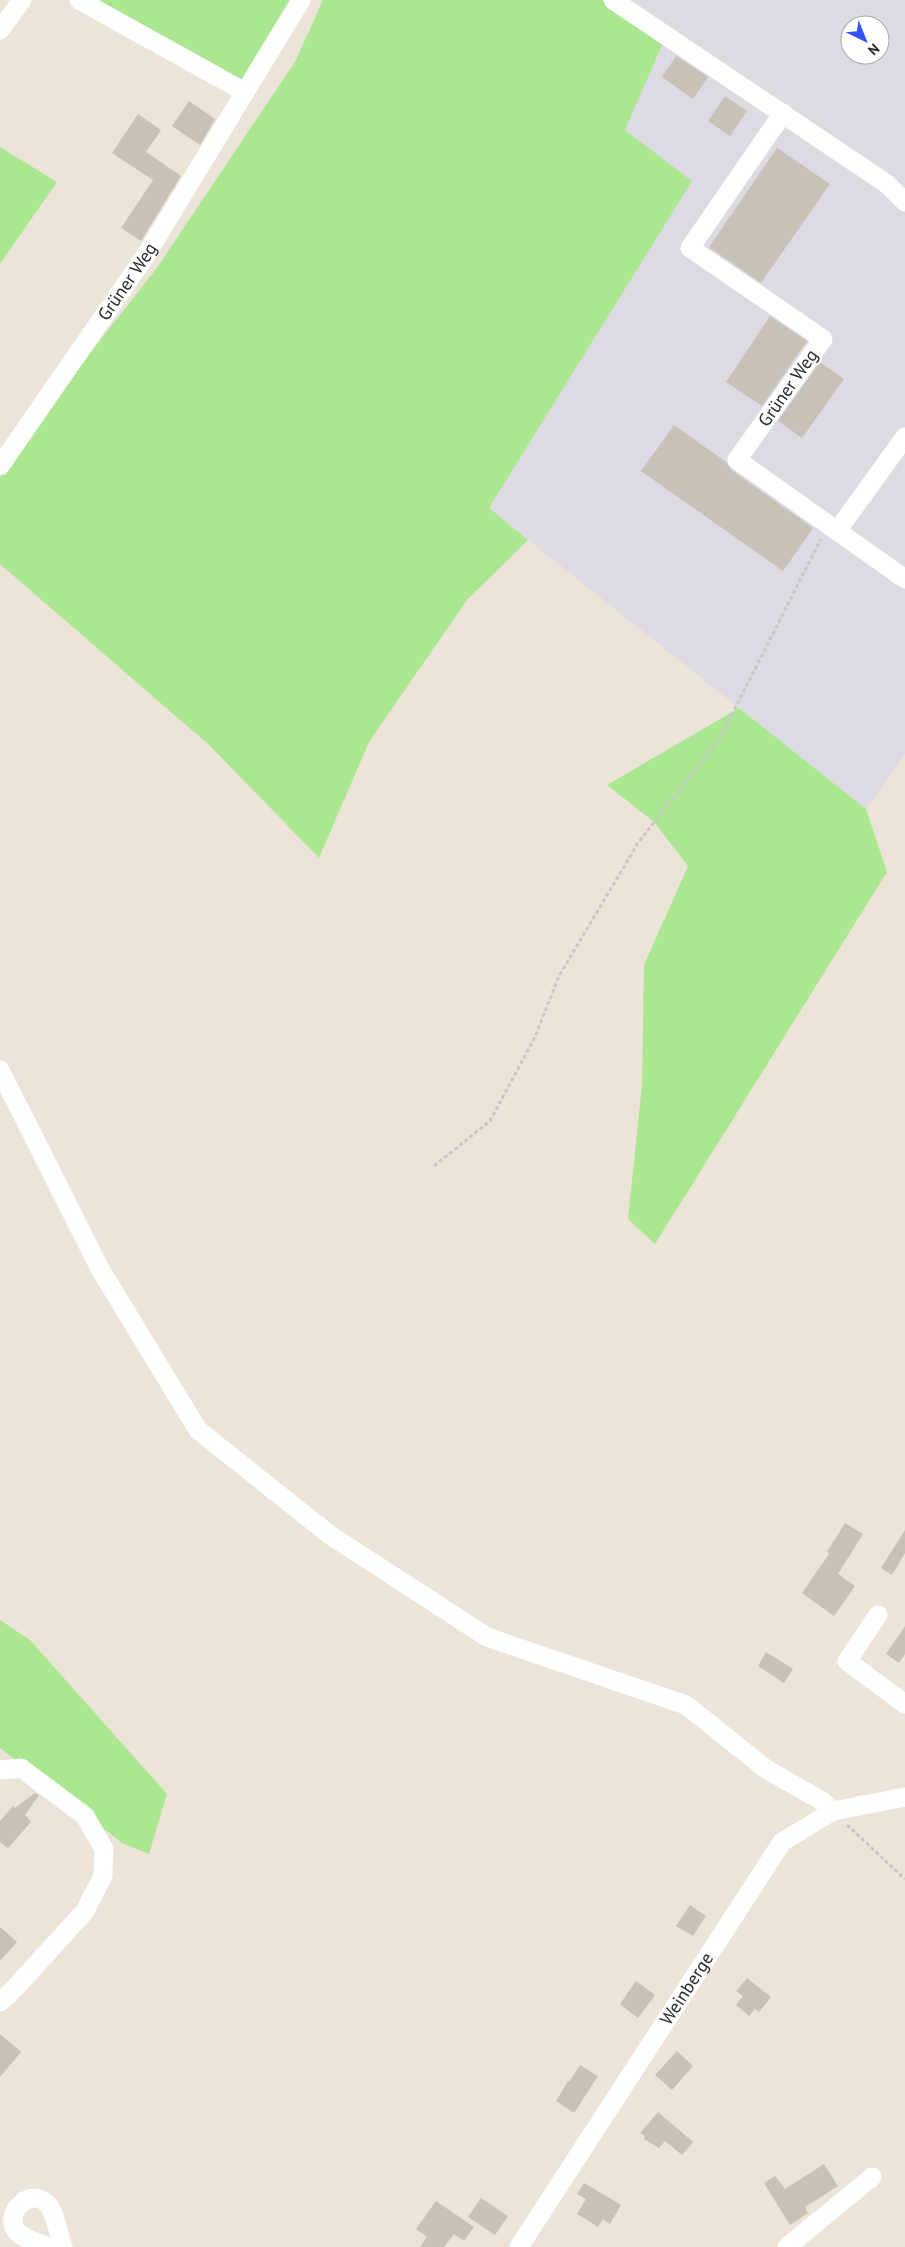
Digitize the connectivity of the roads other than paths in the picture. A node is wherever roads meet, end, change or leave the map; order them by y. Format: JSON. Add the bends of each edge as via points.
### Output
{"nodes":[{"id":1,"x":22,"y":0,"type":"edge"},
{"id":2,"x":79,"y":0,"type":"edge"},
{"id":3,"x":301,"y":0,"type":"edge"},
{"id":4,"x":613,"y":0,"type":"edge"},
{"id":5,"x":0,"y":30,"type":"edge"},
{"id":6,"x":245,"y":92,"type":"junction"},
{"id":7,"x":782,"y":113,"type":"junction"},
{"id":8,"x":905,"y":202,"type":"edge"},
{"id":9,"x":905,"y":437,"type":"edge"},
{"id":10,"x":0,"y":466,"type":"edge"},
{"id":11,"x":833,"y":528,"type":"junction"},
{"id":12,"x":905,"y":579,"type":"edge"},
{"id":13,"x":0,"y":1070,"type":"edge"},
{"id":14,"x":878,"y":1615,"type":"dead end"},
{"id":15,"x":905,"y":1704,"type":"edge"},
{"id":16,"x":2,"y":1762,"type":"edge"},
{"id":17,"x":905,"y":1797,"type":"edge"},
{"id":18,"x":833,"y":1812,"type":"junction"},
{"id":19,"x":0,"y":2002,"type":"edge"},
{"id":20,"x":872,"y":2176,"type":"dead end"},
{"id":21,"x":49,"y":2247,"type":"edge"},
{"id":22,"x":63,"y":2247,"type":"edge"},
{"id":23,"x":518,"y":2247,"type":"edge"},
{"id":24,"x":787,"y":2247,"type":"edge"}],
"edges":[{"from":1,"to":5,"type":"street"},
{"from":2,"to":6,"type":"street"},
{"from":3,"to":6,"type":"street","name":"Grüner Weg"},
{"from":4,"to":7,"type":"street"},
{"from":6,"to":10,"type":"street","name":"Grüner Weg","via":[[146,255]]},
{"from":7,"to":8,"type":"street","via":[[887,184]]},
{"from":7,"to":11,"type":"street","name":"Grüner Weg","via":[[690,248],[822,339],[737,460]]},
{"from":9,"to":11,"type":"street"},
{"from":11,"to":12,"type":"street","name":"Grüner Weg"},
{"from":13,"to":18,"type":"street","via":[[100,1269],[198,1430],[330,1535],[487,1637],[686,1706],[766,1769],[822,1801]]},
{"from":14,"to":15,"type":"street","via":[[847,1661]]},
{"from":16,"to":19,"type":"street","via":[[21,1768],[85,1816],[104,1849],[103,1876],[84,1911]]},
{"from":17,"to":18,"type":"street","name":"Weinberge"},
{"from":18,"to":23,"type":"street","name":"Weinberge","via":[[782,1842]]},
{"from":20,"to":24,"type":"street"},
{"from":21,"to":22,"type":"street","via":[[16,2232],[11,2222],[12,2210],[22,2201],[31,2198],[50,2206]]}]}
